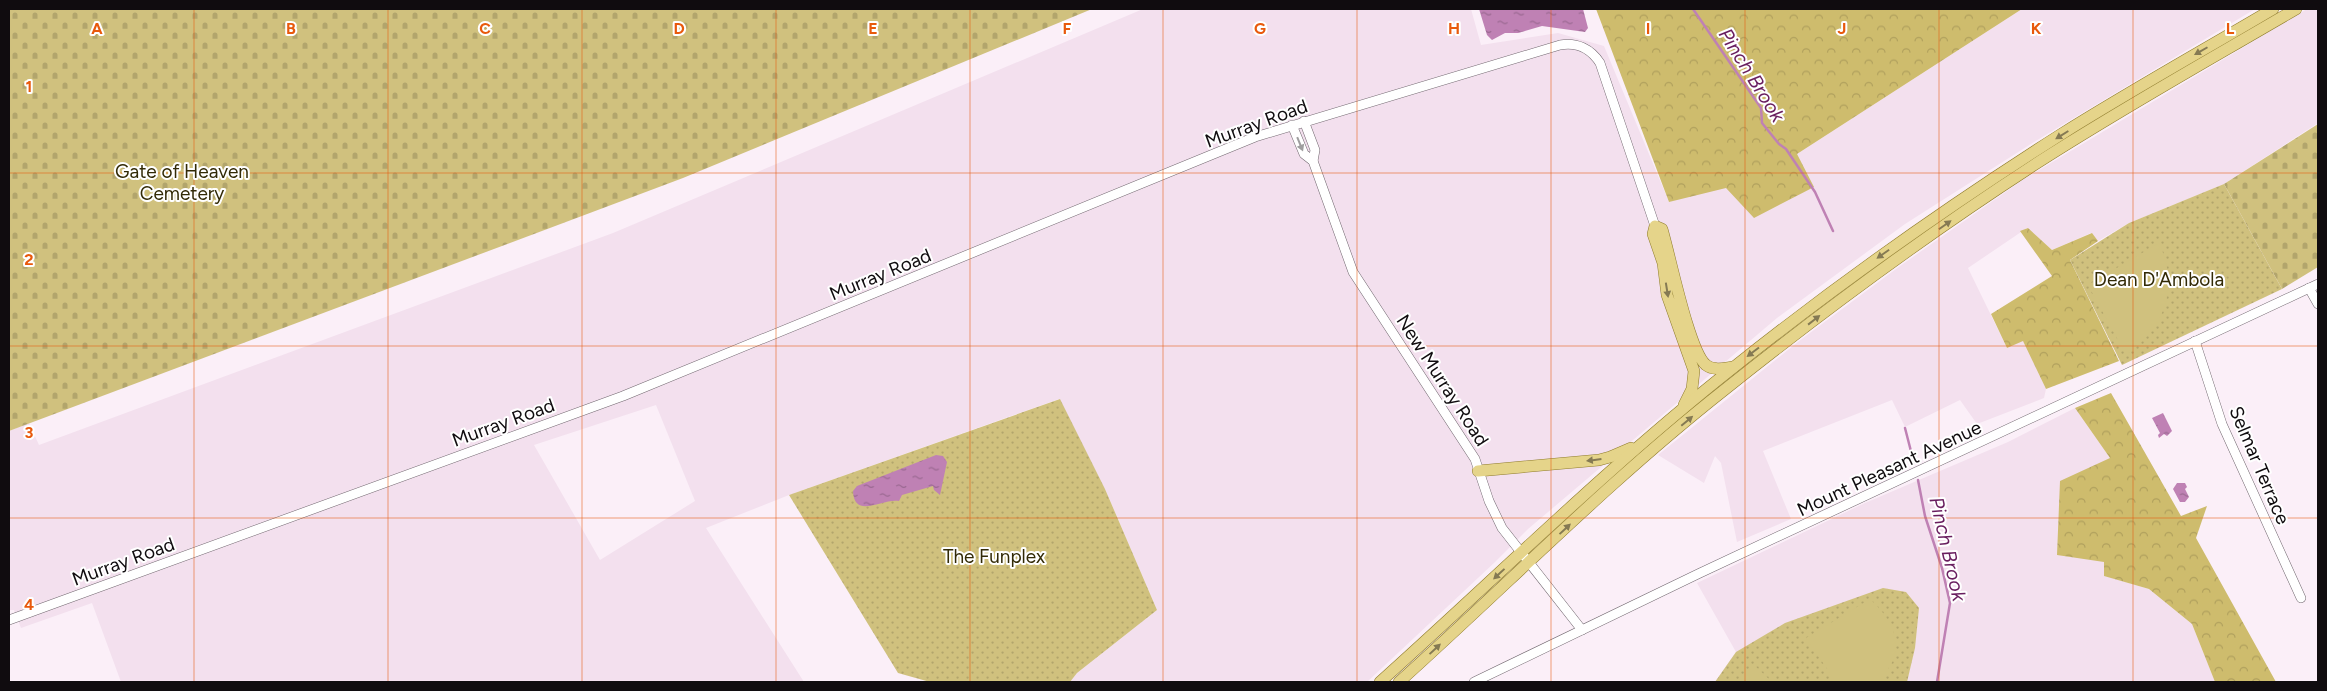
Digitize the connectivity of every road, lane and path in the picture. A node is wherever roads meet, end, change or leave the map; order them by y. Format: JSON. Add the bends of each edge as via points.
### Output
{"nodes":[{"id":1,"x":2274,"y":9,"type":"edge"},
{"id":2,"x":2296,"y":9,"type":"edge"},
{"id":3,"x":1304,"y":121,"type":"junction"},
{"id":4,"x":1292,"y":125,"type":"junction"},
{"id":5,"x":1313,"y":161,"type":"junction"},
{"id":6,"x":1656,"y":226,"type":"junction"},
{"id":7,"x":2318,"y":284,"type":"edge"},
{"id":8,"x":2309,"y":288,"type":"junction"},
{"id":9,"x":2318,"y":304,"type":"edge"},
{"id":10,"x":2195,"y":341,"type":"junction"},
{"id":11,"x":1734,"y":366,"type":"junction"},
{"id":12,"x":1682,"y":409,"type":"junction"},
{"id":13,"x":1654,"y":434,"type":"junction"},
{"id":14,"x":1478,"y":471,"type":"junction"},
{"id":15,"x":1525,"y":557,"type":"junction"},
{"id":16,"x":2301,"y":598,"type":"dead end"},
{"id":17,"x":9,"y":620,"type":"edge"},
{"id":18,"x":1582,"y":630,"type":"junction"},
{"id":19,"x":1380,"y":682,"type":"edge"},
{"id":20,"x":1399,"y":682,"type":"edge"},
{"id":21,"x":1474,"y":682,"type":"edge"}],
"edges":[{"from":1,"to":11,"type":"main road","one_way":true,"via":[[2075,126],[1992,179]]},
{"from":15,"to":2,"type":"main road","one_way":true,"via":[[1720,393],[1866,280],[2038,163]]},
{"from":3,"to":4,"type":"street","name":"Murray Road"},
{"from":3,"to":5,"type":"street","name":"New Murray Road","via":[[1315,150]]},
{"from":3,"to":6,"type":"street","name":"Murray Road","via":[[1560,45],[1578,45],[1600,63]]},
{"from":4,"to":5,"type":"street","name":"New Murray Road","one_way":true,"via":[[1304,154]]},
{"from":4,"to":17,"type":"street","name":"Murray Road","via":[[1255,137],[623,396]]},
{"from":5,"to":14,"type":"street","name":"New Murray Road","via":[[1353,272],[1475,458]]},
{"from":6,"to":11,"type":"main road","via":[[1662,229],[1677,293],[1700,357],[1714,369]]},
{"from":6,"to":12,"type":"main road","one_way":true,"via":[[1653,233],[1663,264],[1667,295],[1694,371],[1692,389]]},
{"from":7,"to":8,"type":"street","name":"Mount Pleasant Avenue"},
{"from":8,"to":9,"type":"street"},
{"from":8,"to":10,"type":"street","name":"Mount Pleasant Avenue"},
{"from":10,"to":16,"type":"street","name":"Selmar Terrace","via":[[2222,424]]},
{"from":10,"to":18,"type":"street","name":"Mount Pleasant Avenue"},
{"from":11,"to":12,"type":"main road"},
{"from":12,"to":13,"type":"main road"},
{"from":13,"to":14,"type":"main road","one_way":true,"via":[[1610,457]]},
{"from":13,"to":15,"type":"main road"},
{"from":14,"to":15,"type":"street","name":"New Murray Road","via":[[1498,521]]},
{"from":15,"to":18,"type":"street","name":"New Murray Road"},
{"from":15,"to":19,"type":"main road","one_way":true},
{"from":20,"to":15,"type":"main road","one_way":true},
{"from":18,"to":21,"type":"street","name":"Mount Pleasant Avenue"}]}
